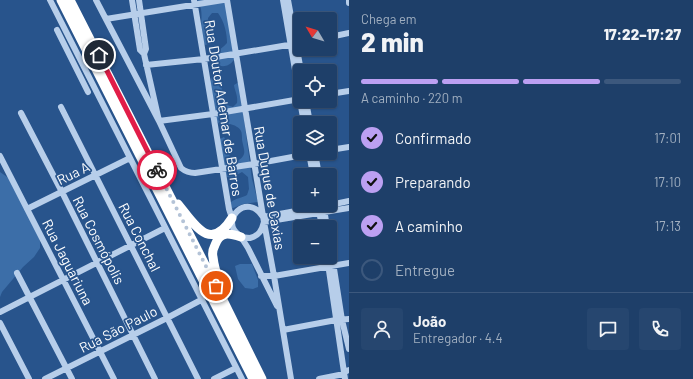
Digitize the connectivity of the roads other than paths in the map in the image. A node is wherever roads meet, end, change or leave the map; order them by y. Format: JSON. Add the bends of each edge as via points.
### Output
{"nodes":[{"id":1,"x":50,"y":0,"type":"edge"},
{"id":2,"x":61,"y":0,"type":"edge"},
{"id":3,"x":70,"y":0,"type":"edge"},
{"id":4,"x":96,"y":0,"type":"edge"},
{"id":5,"x":132,"y":0,"type":"edge"},
{"id":6,"x":139,"y":0,"type":"edge"},
{"id":7,"x":223,"y":0,"type":"edge"},
{"id":8,"x":227,"y":0,"type":"edge"},
{"id":9,"x":283,"y":0,"type":"edge"},
{"id":10,"x":288,"y":0,"type":"edge"},
{"id":11,"x":194,"y":2,"type":"edge"},
{"id":12,"x":138,"y":13,"type":"junction"},
{"id":13,"x":106,"y":19,"type":"junction"},
{"id":14,"x":293,"y":27,"type":"edge"},
{"id":15,"x":57,"y":30,"type":"dead end"},
{"id":16,"x":293,"y":33,"type":"edge"},
{"id":17,"x":349,"y":33,"type":"edge"},
{"id":18,"x":337,"y":36,"type":"edge"},
{"id":19,"x":293,"y":44,"type":"edge"},
{"id":20,"x":236,"y":53,"type":"junction"},
{"id":21,"x":204,"y":59,"type":"junction"},
{"id":22,"x":146,"y":65,"type":"junction"},
{"id":23,"x":349,"y":90,"type":"edge"},
{"id":24,"x":88,"y":92,"type":"dead end"},
{"id":25,"x":337,"y":93,"type":"edge"},
{"id":26,"x":293,"y":100,"type":"edge"},
{"id":27,"x":61,"y":107,"type":"dead end"},
{"id":28,"x":245,"y":108,"type":"junction"},
{"id":29,"x":21,"y":113,"type":"dead end"},
{"id":30,"x":213,"y":114,"type":"junction"},
{"id":31,"x":159,"y":121,"type":"junction"},
{"id":32,"x":349,"y":147,"type":"edge"},
{"id":33,"x":337,"y":149,"type":"edge"},
{"id":34,"x":0,"y":156,"type":"edge"},
{"id":35,"x":293,"y":157,"type":"edge"},
{"id":36,"x":130,"y":158,"type":"junction"},
{"id":37,"x":254,"y":164,"type":"junction"},
{"id":38,"x":222,"y":169,"type":"junction"},
{"id":39,"x":96,"y":175,"type":"junction"},
{"id":40,"x":165,"y":187,"type":"junction"},
{"id":41,"x":62,"y":192,"type":"junction"},
{"id":42,"x":349,"y":201,"type":"edge"},
{"id":43,"x":337,"y":204,"type":"edge"},
{"id":44,"x":337,"y":208,"type":"edge"},
{"id":45,"x":349,"y":208,"type":"edge"},
{"id":46,"x":27,"y":209,"type":"junction"},
{"id":47,"x":300,"y":212,"type":"edge"},
{"id":48,"x":232,"y":218,"type":"junction"},
{"id":49,"x":263,"y":220,"type":"junction"},
{"id":50,"x":165,"y":228,"type":"junction"},
{"id":51,"x":241,"y":237,"type":"junction"},
{"id":52,"x":131,"y":246,"type":"junction"},
{"id":53,"x":97,"y":263,"type":"junction"},
{"id":54,"x":349,"y":263,"type":"edge"},
{"id":55,"x":331,"y":266,"type":"junction"},
{"id":56,"x":17,"y":274,"type":"dead end"},
{"id":57,"x":261,"y":276,"type":"junction"},
{"id":58,"x":274,"y":276,"type":"junction"},
{"id":59,"x":64,"y":280,"type":"junction"},
{"id":60,"x":29,"y":297,"type":"junction"},
{"id":61,"x":201,"y":300,"type":"junction"},
{"id":62,"x":223,"y":300,"type":"junction"},
{"id":63,"x":280,"y":311,"type":"junction"},
{"id":64,"x":0,"y":312,"type":"edge"},
{"id":65,"x":167,"y":318,"type":"junction"},
{"id":66,"x":343,"y":320,"type":"edge"},
{"id":67,"x":0,"y":323,"type":"edge"},
{"id":68,"x":283,"y":330,"type":"junction"},
{"id":69,"x":133,"y":335,"type":"junction"},
{"id":70,"x":349,"y":349,"type":"edge"},
{"id":71,"x":100,"y":352,"type":"junction"},
{"id":72,"x":66,"y":368,"type":"junction"},
{"id":73,"x":236,"y":368,"type":"junction"},
{"id":74,"x":347,"y":375,"type":"edge"},
{"id":75,"x":252,"y":378,"type":"edge"},
{"id":76,"x":29,"y":379,"type":"edge"},
{"id":77,"x":45,"y":379,"type":"edge"},
{"id":78,"x":72,"y":379,"type":"edge"},
{"id":79,"x":114,"y":379,"type":"edge"},
{"id":80,"x":155,"y":379,"type":"edge"},
{"id":81,"x":198,"y":379,"type":"edge"},
{"id":82,"x":214,"y":379,"type":"edge"},
{"id":83,"x":242,"y":379,"type":"edge"},
{"id":84,"x":262,"y":379,"type":"edge"},
{"id":85,"x":291,"y":379,"type":"edge"},
{"id":86,"x":319,"y":379,"type":"edge"}],
"edges":[{"from":1,"to":36,"type":"street"},
{"from":2,"to":75,"type":"highway"},
{"from":3,"to":40,"type":"highway"},
{"from":4,"to":13,"type":"street"},
{"from":5,"to":12,"type":"street"},
{"from":6,"to":12,"type":"street"},
{"from":7,"to":11,"type":"street"},
{"from":8,"to":20,"type":"street","name":"Rua Duque de Caxias"},
{"from":9,"to":16,"type":"street"},
{"from":10,"to":14,"type":"street"},
{"from":11,"to":12,"type":"street"},
{"from":11,"to":21,"type":"street","name":"Rua Doutor Ademar de Barros"},
{"from":12,"to":13,"type":"street"},
{"from":12,"to":22,"type":"street","via":[[140,50],[144,54]]},
{"from":13,"to":31,"type":"street"},
{"from":15,"to":24,"type":"street"},
{"from":17,"to":18,"type":"street"},
{"from":19,"to":20,"type":"street"},
{"from":20,"to":21,"type":"street"},
{"from":20,"to":28,"type":"street","name":"Rua Duque de Caxias"},
{"from":21,"to":22,"type":"street"},
{"from":21,"to":30,"type":"street","name":"Rua Doutor Ademar de Barros"},
{"from":22,"to":31,"type":"street"},
{"from":23,"to":25,"type":"street"},
{"from":26,"to":28,"type":"street"},
{"from":27,"to":39,"type":"street","name":"Rua Conchal"},
{"from":28,"to":30,"type":"street"},
{"from":28,"to":37,"type":"street","name":"Rua Duque de Caxias"},
{"from":29,"to":41,"type":"street","name":"Rua Cosmópolis"},
{"from":30,"to":31,"type":"street"},
{"from":30,"to":38,"type":"street","name":"Rua Doutor Ademar de Barros"},
{"from":31,"to":38,"type":"street","via":[[181,168],[190,173]]},
{"from":32,"to":33,"type":"street"},
{"from":34,"to":46,"type":"street","name":"Rua Jaguariuna"},
{"from":35,"to":37,"type":"street"},
{"from":36,"to":39,"type":"street","name":"Rua A"},
{"from":36,"to":50,"type":"street"},
{"from":37,"to":38,"type":"street"},
{"from":37,"to":49,"type":"street","name":"Rua Duque de Caxias"},
{"from":38,"to":48,"type":"street","name":"Rua Doutor Ademar de Barros"},
{"from":39,"to":41,"type":"street","name":"Rua A"},
{"from":39,"to":52,"type":"street","name":"Rua Conchal"},
{"from":40,"to":48,"type":"highway","via":[[204,233],[210,235],[223,231]]},
{"from":40,"to":62,"type":"highway"},
{"from":41,"to":46,"type":"street","name":"Rua A"},
{"from":41,"to":53,"type":"street","name":"Rua Cosmópolis"},
{"from":42,"to":43,"type":"street"},
{"from":44,"to":45,"type":"street"},
{"from":46,"to":59,"type":"street","name":"Rua Jaguariuna"},
{"from":47,"to":49,"type":"street"},
{"from":48,"to":49,"type":"street","via":[[237,210],[248,206],[260,211]]},
{"from":48,"to":51,"type":"street","via":[[234,230]]},
{"from":49,"to":51,"type":"street","via":[[262,229],[258,234],[247,238]]},
{"from":49,"to":58,"type":"street","name":"Rua Duque de Caxias"},
{"from":50,"to":52,"type":"street"},
{"from":50,"to":61,"type":"street"},
{"from":51,"to":57,"type":"street"},
{"from":51,"to":62,"type":"highway","via":[[224,234],[216,240],[212,251]]},
{"from":52,"to":53,"type":"street"},
{"from":52,"to":65,"type":"street","name":"Rua Conchal"},
{"from":53,"to":59,"type":"street"},
{"from":53,"to":69,"type":"street","name":"Rua Cosmópolis"},
{"from":54,"to":55,"type":"street"},
{"from":55,"to":58,"type":"street"},
{"from":55,"to":66,"type":"street"},
{"from":56,"to":60,"type":"street"},
{"from":57,"to":58,"type":"street"},
{"from":57,"to":63,"type":"street"},
{"from":58,"to":63,"type":"street","name":"Rua Duque de Caxias"},
{"from":59,"to":60,"type":"street"},
{"from":59,"to":71,"type":"street","name":"Rua Jaguariuna"},
{"from":60,"to":64,"type":"street"},
{"from":60,"to":72,"type":"street"},
{"from":61,"to":65,"type":"street","name":"Rua São Paulo"},
{"from":61,"to":73,"type":"street"},
{"from":62,"to":84,"type":"highway"},
{"from":63,"to":68,"type":"street","name":"Rua Duque de Caxias"},
{"from":65,"to":69,"type":"street","name":"Rua São Paulo"},
{"from":65,"to":81,"type":"street","name":"Rua Conchal"},
{"from":66,"to":68,"type":"street"},
{"from":66,"to":70,"type":"street"},
{"from":66,"to":74,"type":"street"},
{"from":67,"to":76,"type":"street"},
{"from":68,"to":85,"type":"street","name":"Rua Duque de Caxias"},
{"from":69,"to":71,"type":"street","name":"Rua São Paulo"},
{"from":69,"to":80,"type":"street","name":"Rua Cosmópolis"},
{"from":71,"to":72,"type":"street","name":"Rua São Paulo"},
{"from":71,"to":79,"type":"street","name":"Rua Jaguariuna"},
{"from":72,"to":77,"type":"street","name":"Rua São Paulo"},
{"from":72,"to":78,"type":"street"},
{"from":73,"to":82,"type":"street"},
{"from":73,"to":83,"type":"street"},
{"from":74,"to":86,"type":"street"}]}
